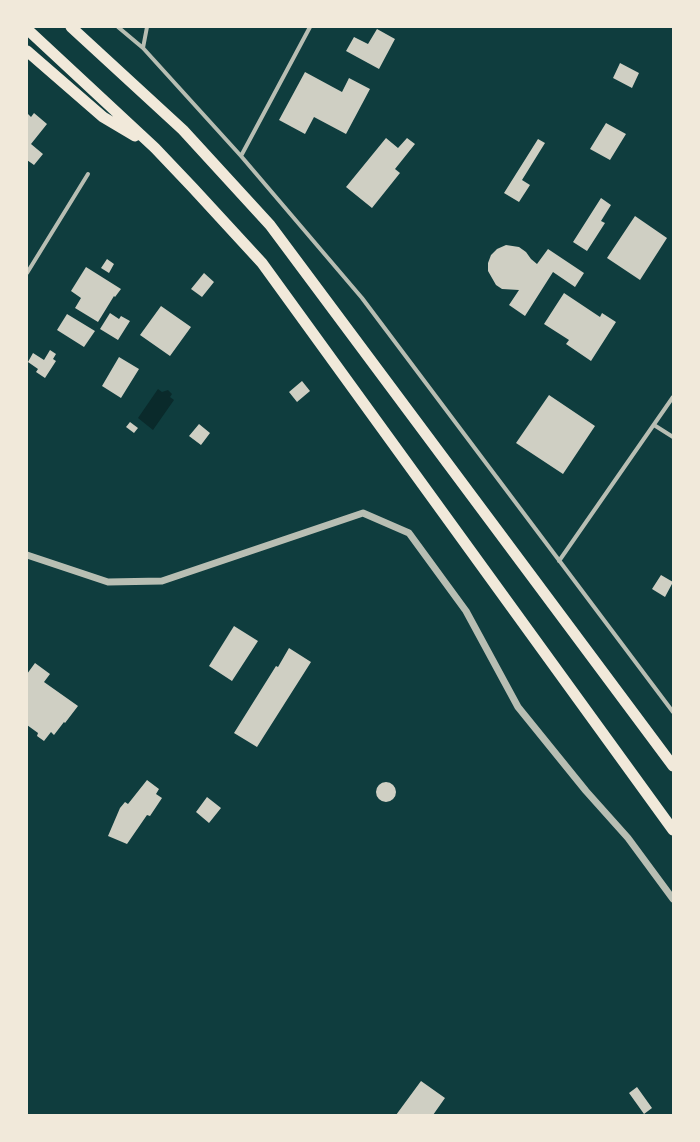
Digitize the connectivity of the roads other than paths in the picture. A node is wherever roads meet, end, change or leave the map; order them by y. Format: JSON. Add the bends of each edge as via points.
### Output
{"nodes":[{"id":1,"x":71,"y":27,"type":"edge"},
{"id":2,"x":118,"y":27,"type":"edge"},
{"id":3,"x":147,"y":27,"type":"edge"},
{"id":4,"x":310,"y":27,"type":"edge"},
{"id":5,"x":27,"y":29,"type":"edge"},
{"id":6,"x":143,"y":48,"type":"junction"},
{"id":7,"x":27,"y":51,"type":"edge"},
{"id":8,"x":155,"y":148,"type":"junction"},
{"id":9,"x":241,"y":156,"type":"junction"},
{"id":10,"x":88,"y":174,"type":"dead end"},
{"id":11,"x":27,"y":272,"type":"edge"},
{"id":12,"x":673,"y":397,"type":"edge"},
{"id":13,"x":654,"y":424,"type":"junction"},
{"id":14,"x":673,"y":437,"type":"edge"},
{"id":15,"x":27,"y":555,"type":"edge"},
{"id":16,"x":559,"y":561,"type":"junction"},
{"id":17,"x":673,"y":712,"type":"edge"},
{"id":18,"x":673,"y":766,"type":"edge"},
{"id":19,"x":673,"y":830,"type":"edge"},
{"id":20,"x":673,"y":900,"type":"edge"}],
"edges":[{"from":1,"to":18,"type":"highway","via":[[183,130],[270,225]]},
{"from":2,"to":6,"type":"street"},
{"from":3,"to":6,"type":"street"},
{"from":4,"to":9,"type":"street"},
{"from":5,"to":8,"type":"highway"},
{"from":6,"to":9,"type":"street"},
{"from":7,"to":8,"type":"highway","via":[[103,117]]},
{"from":8,"to":19,"type":"highway","via":[[262,263]]},
{"from":9,"to":16,"type":"street","via":[[362,298]]},
{"from":10,"to":11,"type":"street"},
{"from":12,"to":13,"type":"street"},
{"from":13,"to":14,"type":"street"},
{"from":13,"to":16,"type":"street"},
{"from":15,"to":20,"type":"street","via":[[108,582],[162,581],[363,513],[409,533],[466,611],[518,707],[628,838]]},
{"from":16,"to":17,"type":"street"}]}
